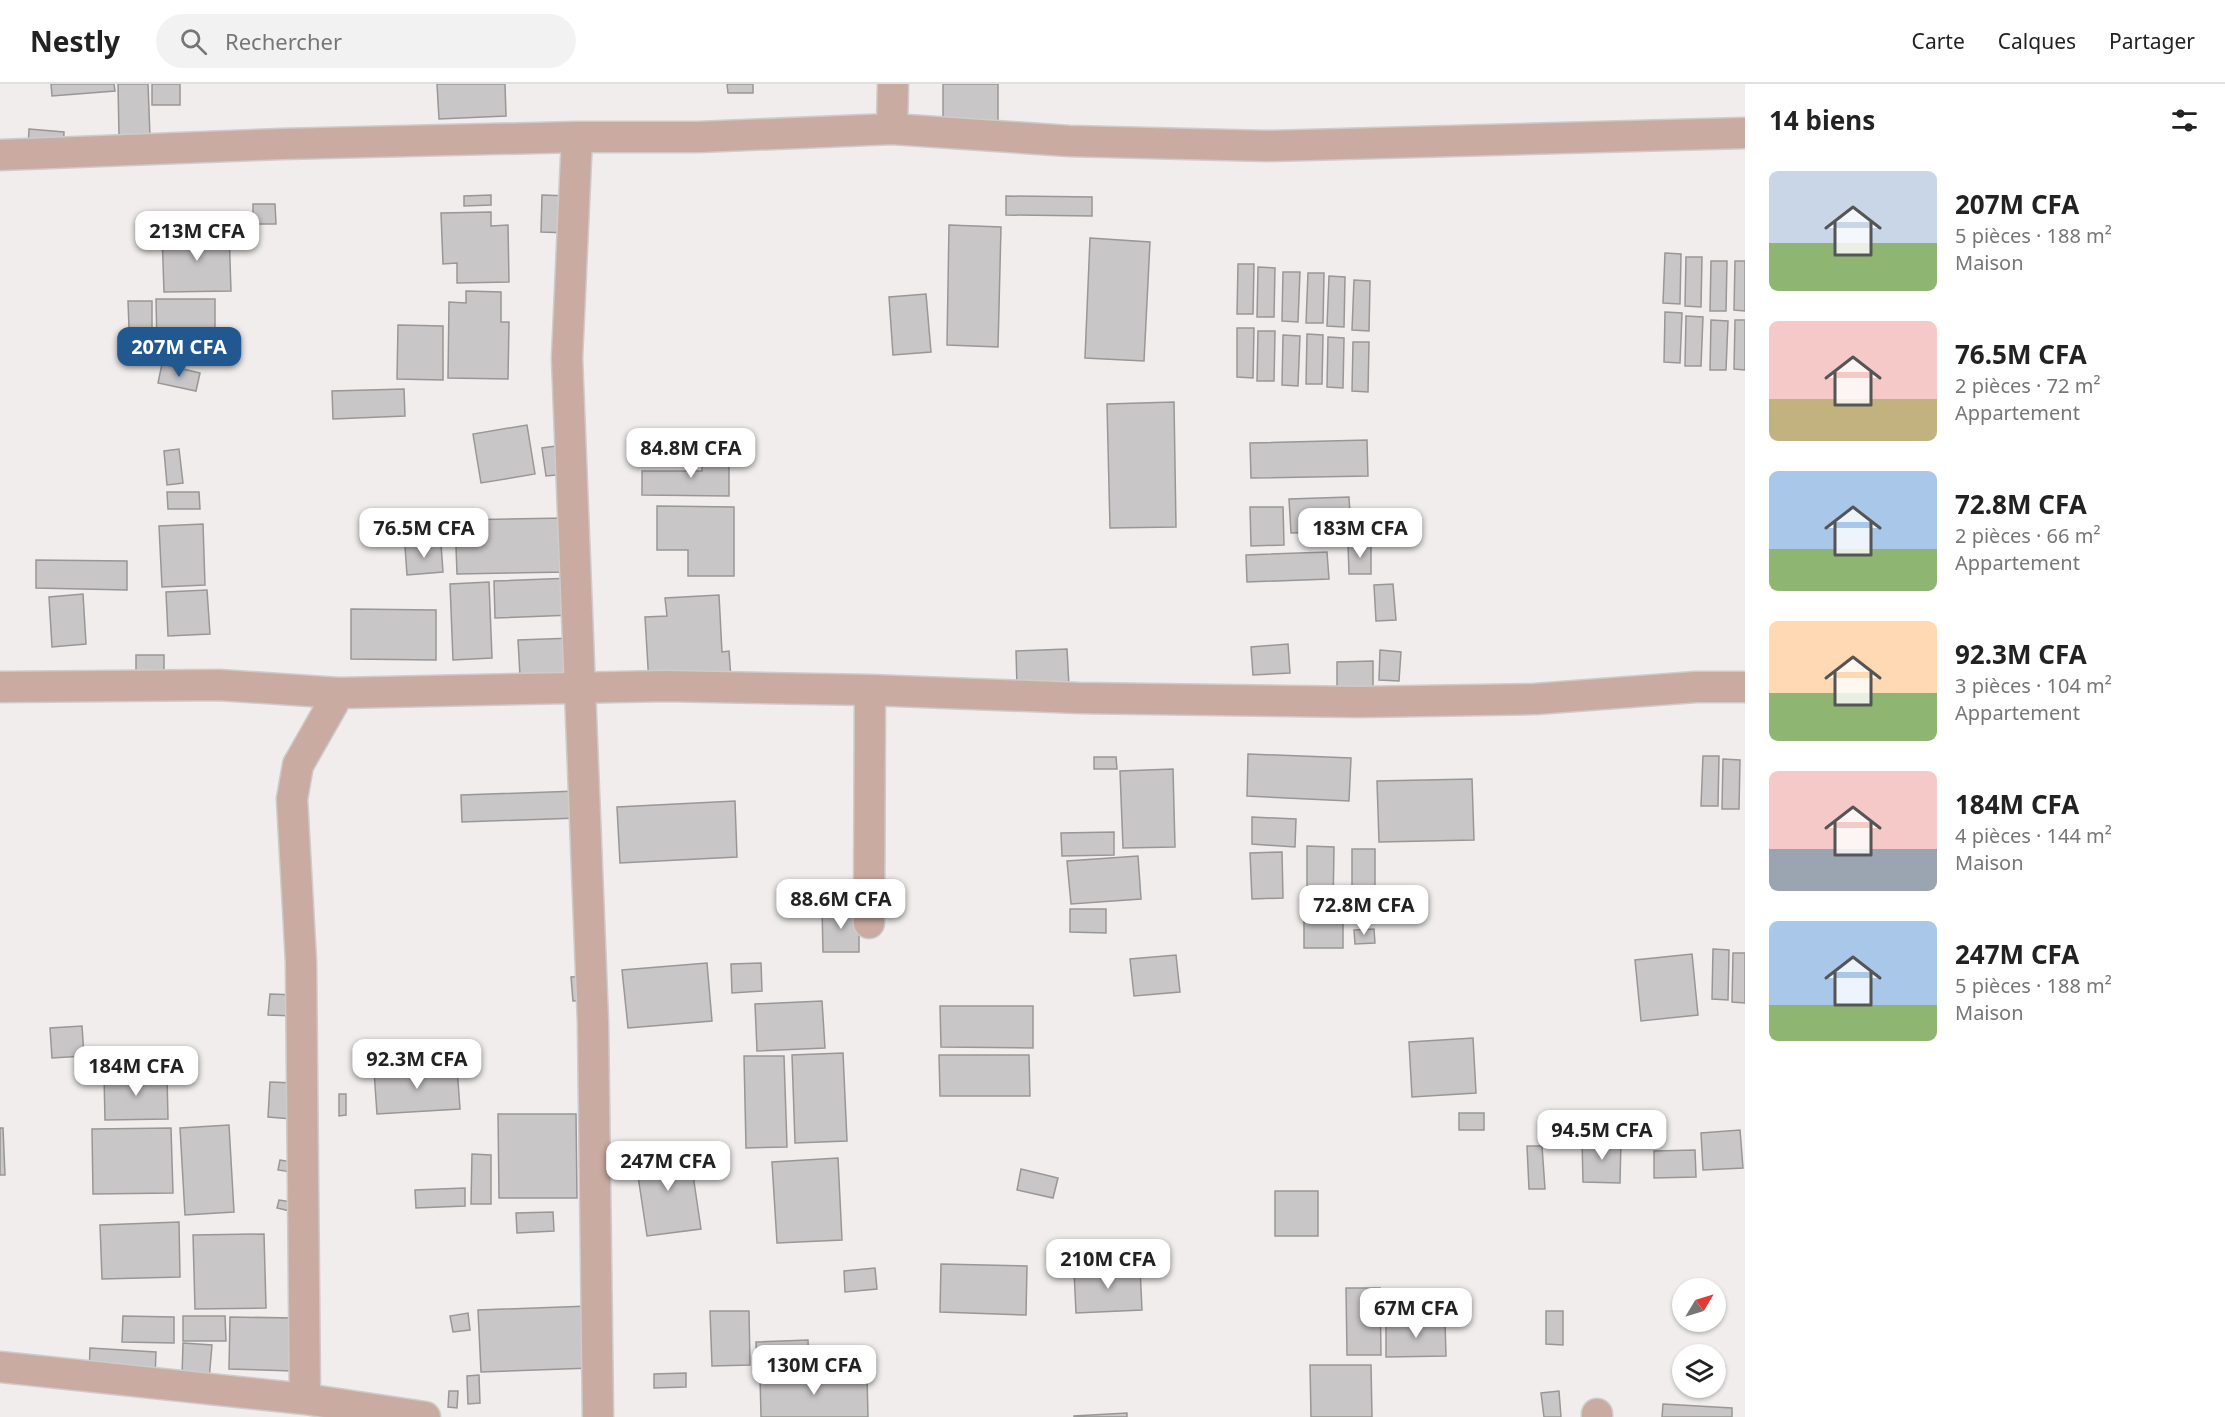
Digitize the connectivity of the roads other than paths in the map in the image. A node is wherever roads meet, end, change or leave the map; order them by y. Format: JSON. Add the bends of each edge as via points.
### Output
{"nodes":[{"id":1,"x":893,"y":84,"type":"edge"},
{"id":2,"x":892,"y":129,"type":"junction"},
{"id":3,"x":1745,"y":133,"type":"edge"},
{"id":4,"x":577,"y":137,"type":"junction"},
{"id":5,"x":0,"y":155,"type":"edge"},
{"id":6,"x":0,"y":687,"type":"edge"},
{"id":7,"x":1745,"y":687,"type":"edge"},
{"id":8,"x":581,"y":689,"type":"junction"},
{"id":9,"x":870,"y":690,"type":"junction"},
{"id":10,"x":339,"y":693,"type":"junction"},
{"id":11,"x":869,"y":924,"type":"dead end"},
{"id":12,"x":0,"y":1366,"type":"edge"},
{"id":13,"x":305,"y":1399,"type":"junction"},
{"id":14,"x":424,"y":1417,"type":"edge"},
{"id":15,"x":598,"y":1417,"type":"edge"}],
"edges":[{"from":1,"to":2,"type":"street"},
{"from":2,"to":3,"type":"street","via":[[1069,141],[1267,146]]},
{"from":2,"to":4,"type":"street","via":[[699,137]]},
{"from":4,"to":5,"type":"street"},
{"from":4,"to":8,"type":"street","via":[[567,358]]},
{"from":6,"to":10,"type":"street","via":[[219,685]]},
{"from":7,"to":9,"type":"street","via":[[1535,699],[1359,702]]},
{"from":8,"to":9,"type":"street","via":[[665,686]]},
{"from":8,"to":10,"type":"street"},
{"from":8,"to":15,"type":"street","via":[[593,1022]]},
{"from":9,"to":11,"type":"street"},
{"from":10,"to":13,"type":"street","via":[[298,765],[292,799],[301,962]]},
{"from":12,"to":13,"type":"street"},
{"from":13,"to":14,"type":"street"}]}
